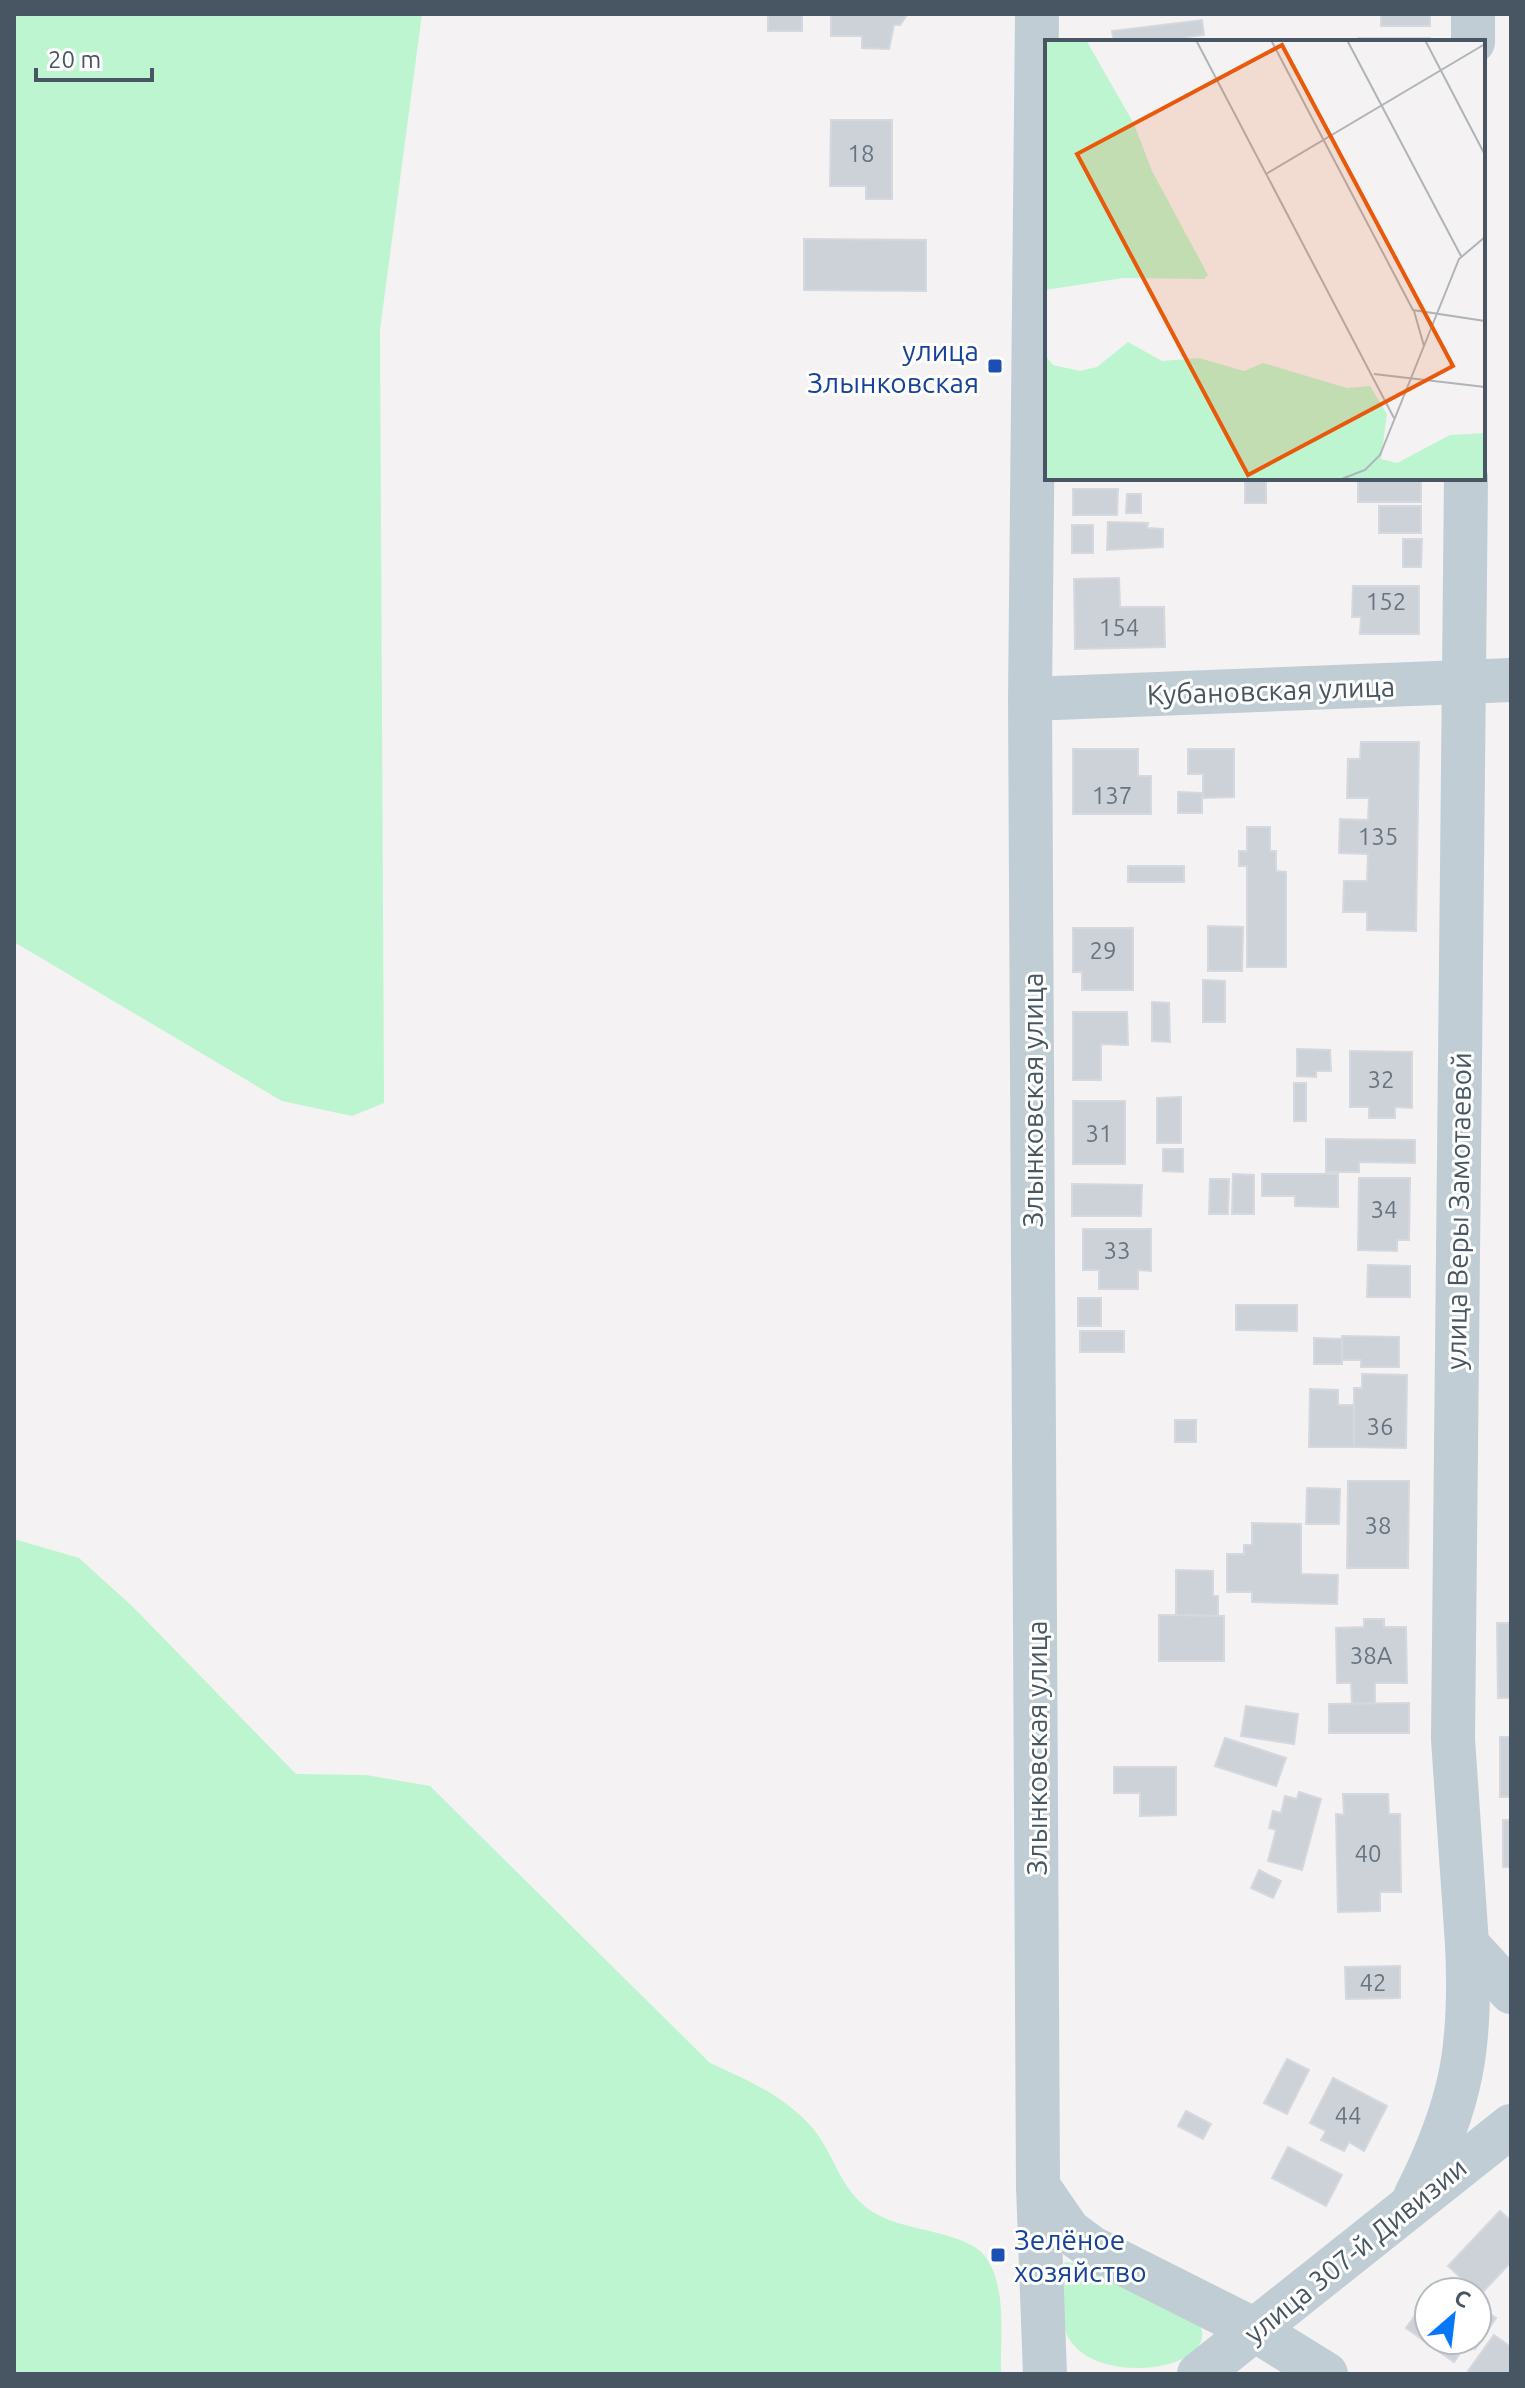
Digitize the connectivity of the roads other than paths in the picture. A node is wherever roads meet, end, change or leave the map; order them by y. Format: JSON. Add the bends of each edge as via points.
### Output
{"nodes":[{"id":1,"x":1037,"y":14,"type":"edge"},
{"id":2,"x":1473,"y":14,"type":"edge"},
{"id":3,"x":1473,"y":40,"type":"edge"},
{"id":4,"x":1466,"y":480,"type":"edge"},
{"id":5,"x":1511,"y":680,"type":"edge"},
{"id":6,"x":1462,"y":682,"type":"junction"},
{"id":7,"x":1030,"y":699,"type":"junction"},
{"id":8,"x":1467,"y":1944,"type":"junction"},
{"id":9,"x":1511,"y":1992,"type":"edge"},
{"id":10,"x":1511,"y":2126,"type":"edge"},
{"id":11,"x":1038,"y":2186,"type":"junction"},
{"id":12,"x":1411,"y":2206,"type":"junction"},
{"id":13,"x":1255,"y":2330,"type":"junction"},
{"id":14,"x":1044,"y":2358,"type":"edge"},
{"id":15,"x":1072,"y":2374,"type":"edge"},
{"id":16,"x":1199,"y":2374,"type":"edge"},
{"id":17,"x":1326,"y":2374,"type":"edge"}],
"edges":[{"from":1,"to":7,"type":"street","name":"Злынковская улица"},
{"from":2,"to":3,"type":"street"},
{"from":4,"to":6,"type":"street","name":"улица Веры Замотаевой"},
{"from":5,"to":6,"type":"street","name":"Кубановская улица"},
{"from":6,"to":7,"type":"street","name":"Кубановская улица"},
{"from":6,"to":8,"type":"street","name":"улица Веры Замотаевой","via":[[1452,1625],[1453,1739]]},
{"from":7,"to":11,"type":"street","name":"Злынковская улица"},
{"from":8,"to":9,"type":"street"},
{"from":8,"to":12,"type":"street","name":"улица Веры Замотаевой","via":[[1470,2010],[1462,2076],[1451,2119]]},
{"from":10,"to":12,"type":"street","name":"улица 307-й Дивизии"},
{"from":11,"to":13,"type":"street","via":[[1061,2221],[1092,2248]]},
{"from":11,"to":14,"type":"street","name":"Злынковская улица"},
{"from":12,"to":13,"type":"street","name":"улица 307-й Дивизии"},
{"from":13,"to":16,"type":"street","name":"улица 307-й Дивизии"},
{"from":13,"to":17,"type":"street"},
{"from":14,"to":15,"type":"street"}]}
